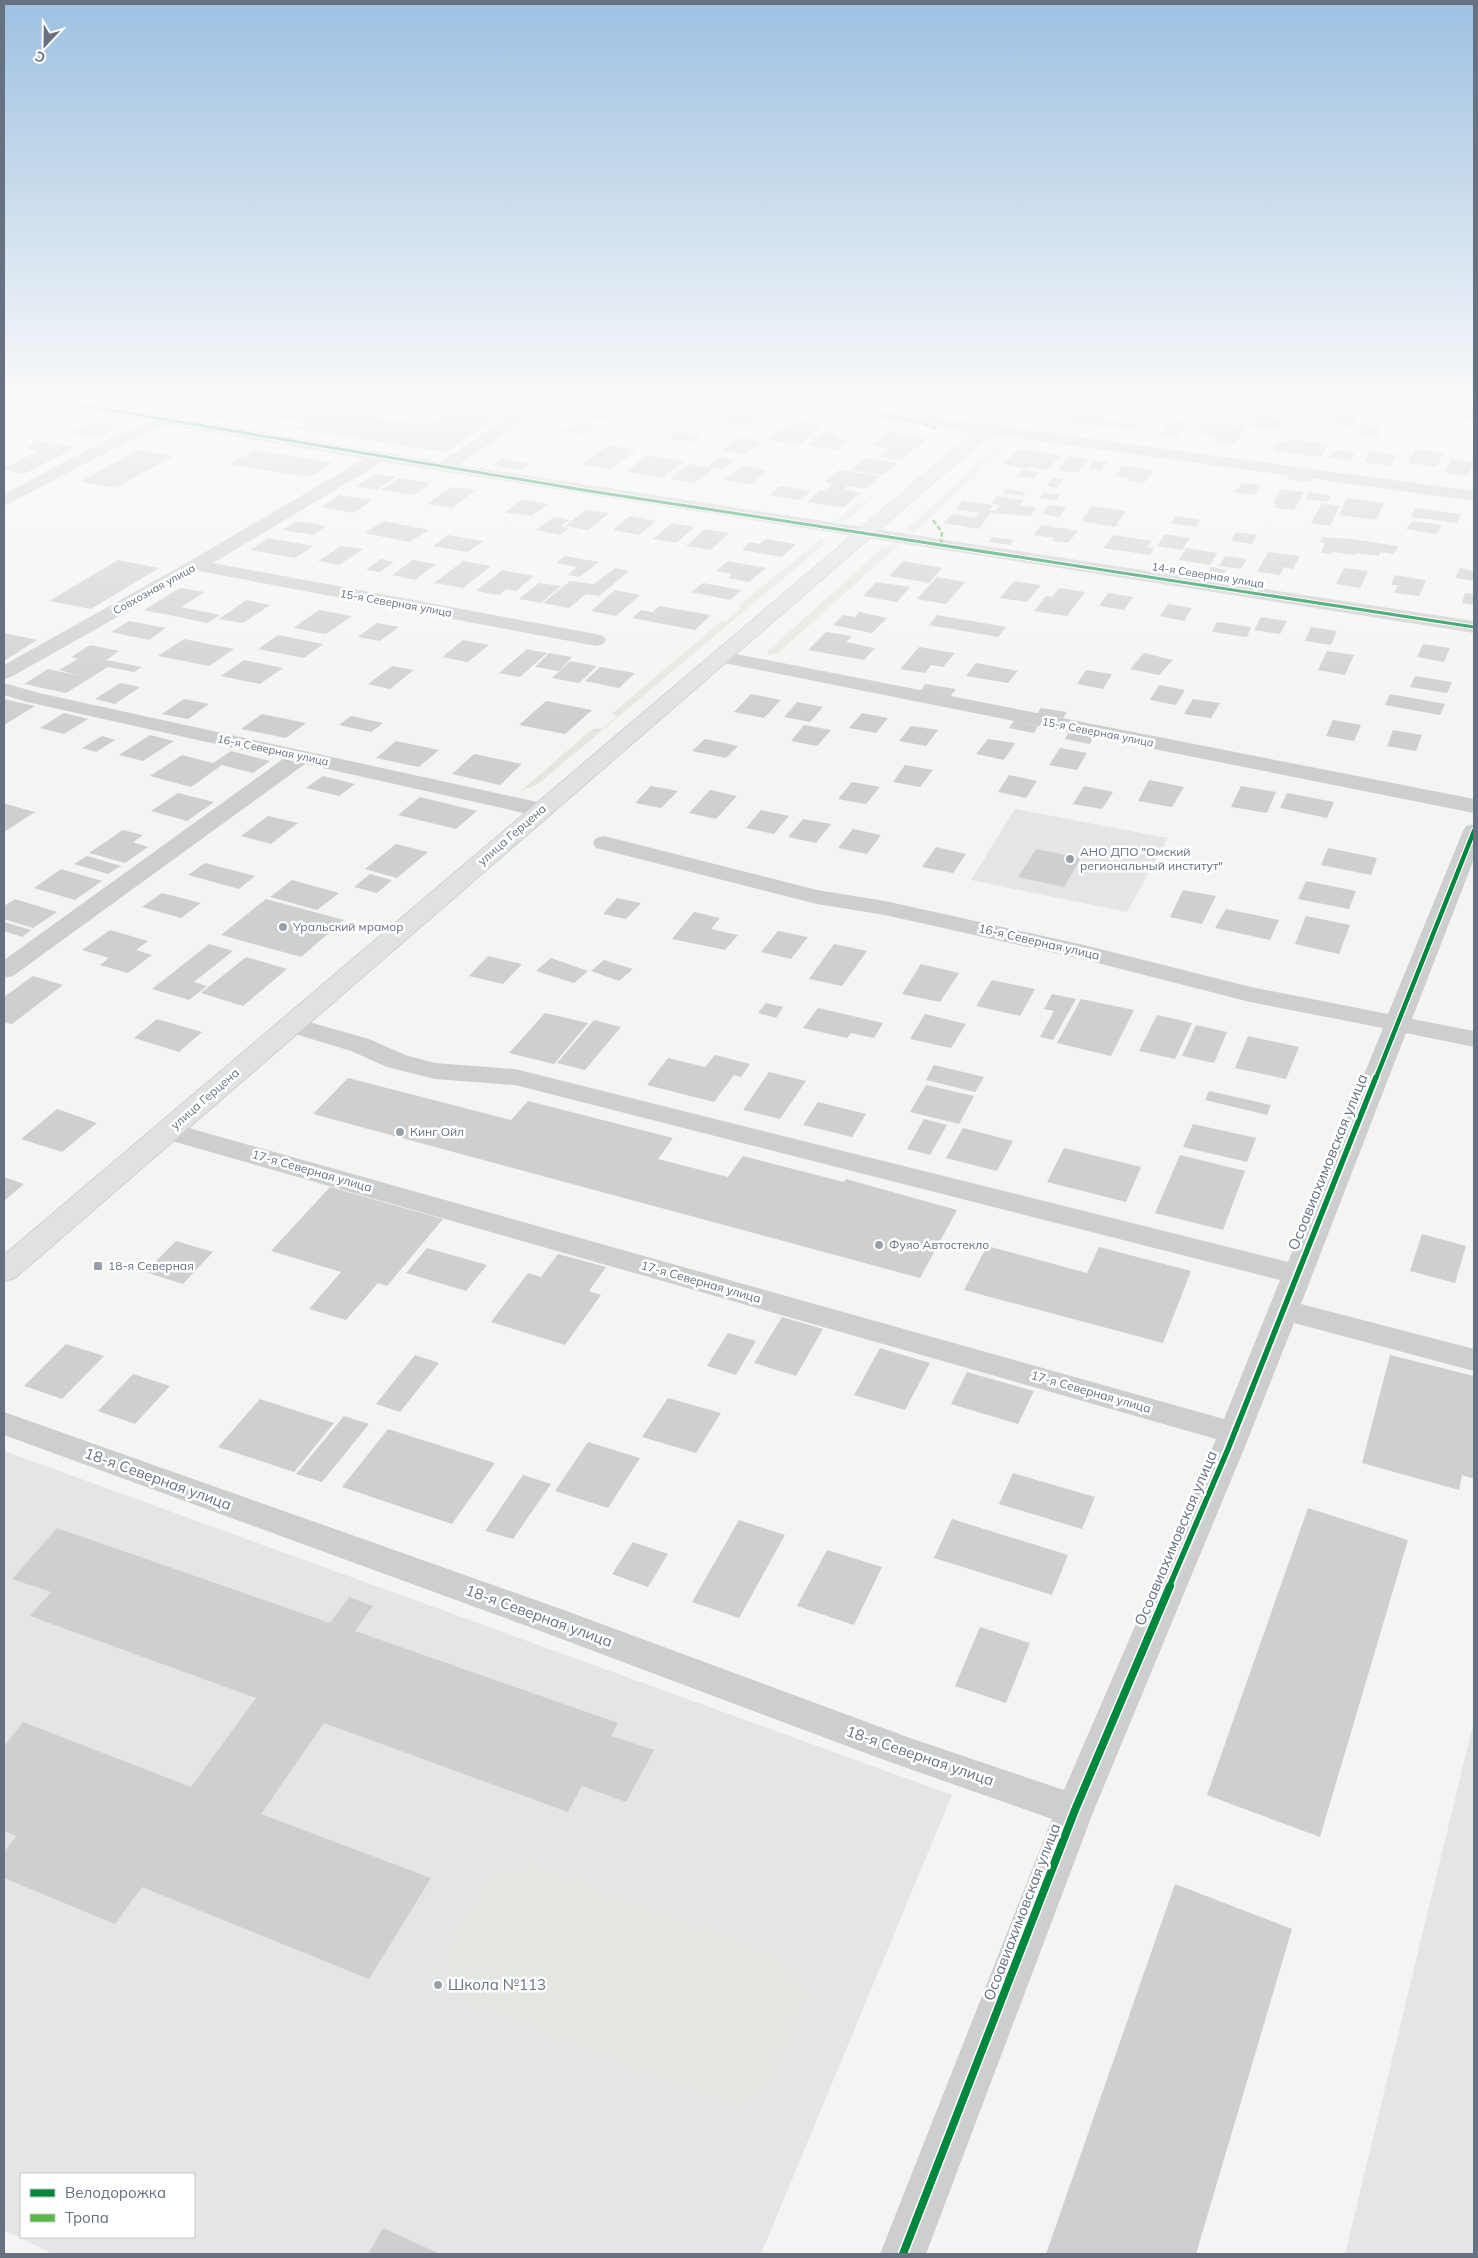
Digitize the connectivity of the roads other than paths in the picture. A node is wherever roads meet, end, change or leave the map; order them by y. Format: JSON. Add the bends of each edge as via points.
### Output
{"nodes":[{"id":1,"x":297,"y":505,"type":"edge"},
{"id":2,"x":689,"y":505,"type":"edge"},
{"id":3,"x":898,"y":505,"type":"edge"},
{"id":4,"x":865,"y":534,"type":"junction"},
{"id":5,"x":196,"y":566,"type":"junction"},
{"id":6,"x":1474,"y":627,"type":"edge"},
{"id":7,"x":596,"y":640,"type":"dead end"},
{"id":8,"x":721,"y":657,"type":"junction"},
{"id":9,"x":4,"y":673,"type":"edge"},
{"id":10,"x":4,"y":689,"type":"edge"},
{"id":11,"x":302,"y":756,"type":"junction"},
{"id":12,"x":1474,"y":806,"type":"edge"},
{"id":13,"x":542,"y":810,"type":"junction"},
{"id":14,"x":1474,"y":831,"type":"edge"},
{"id":15,"x":604,"y":843,"type":"dead end"},
{"id":16,"x":4,"y":971,"type":"edge"},
{"id":17,"x":1396,"y":1023,"type":"junction"},
{"id":18,"x":291,"y":1025,"type":"junction"},
{"id":19,"x":1474,"y":1039,"type":"edge"},
{"id":20,"x":168,"y":1131,"type":"junction"},
{"id":21,"x":4,"y":1270,"type":"edge"},
{"id":22,"x":1297,"y":1274,"type":"junction"},
{"id":23,"x":1283,"y":1310,"type":"junction"},
{"id":24,"x":1474,"y":1360,"type":"edge"},
{"id":25,"x":4,"y":1423,"type":"edge"},
{"id":26,"x":1234,"y":1433,"type":"junction"},
{"id":27,"x":1075,"y":1810,"type":"junction"},
{"id":28,"x":903,"y":2254,"type":"edge"}],
"edges":[{"from":1,"to":5,"type":"street","name":"Совхозная улица"},
{"from":2,"to":4,"type":"street","name":"14-я Северная улица"},
{"from":3,"to":4,"type":"main road","name":"улица Герцена"},
{"from":4,"to":6,"type":"street","name":"14-я Северная улица"},
{"from":4,"to":8,"type":"main road","name":"улица Герцена"},
{"from":5,"to":7,"type":"street","name":"15-я Северная улица"},
{"from":5,"to":9,"type":"street","name":"Совхозная улица"},
{"from":8,"to":12,"type":"street","name":"15-я Северная улица"},
{"from":8,"to":13,"type":"main road","name":"улица Герцена"},
{"from":10,"to":11,"type":"street","name":"16-я Северная улица"},
{"from":11,"to":13,"type":"street","name":"16-я Северная улица"},
{"from":11,"to":16,"type":"street"},
{"from":13,"to":18,"type":"main road","name":"улица Герцена"},
{"from":14,"to":17,"type":"street","name":"Осоавиахимовская улица"},
{"from":15,"to":17,"type":"street","name":"16-я Северная улица","via":[[817,896],[904,912],[1084,952],[1250,994]]},
{"from":17,"to":19,"type":"street","name":"16-я Северная улица"},
{"from":17,"to":22,"type":"street","name":"Осоавиахимовская улица"},
{"from":18,"to":20,"type":"main road","name":"улица Герцена"},
{"from":18,"to":22,"type":"street","via":[[435,1071],[515,1077]]},
{"from":20,"to":21,"type":"main road","name":"улица Герцена"},
{"from":20,"to":26,"type":"street","name":"17-я Северная улица"},
{"from":22,"to":23,"type":"street","name":"Осоавиахимовская улица"},
{"from":23,"to":24,"type":"street"},
{"from":23,"to":26,"type":"street","name":"Осоавиахимовская улица"},
{"from":25,"to":27,"type":"street","name":"18-я Северная улица"},
{"from":26,"to":27,"type":"street","name":"Осоавиахимовская улица"},
{"from":27,"to":28,"type":"street","name":"Осоавиахимовская улица"}]}
